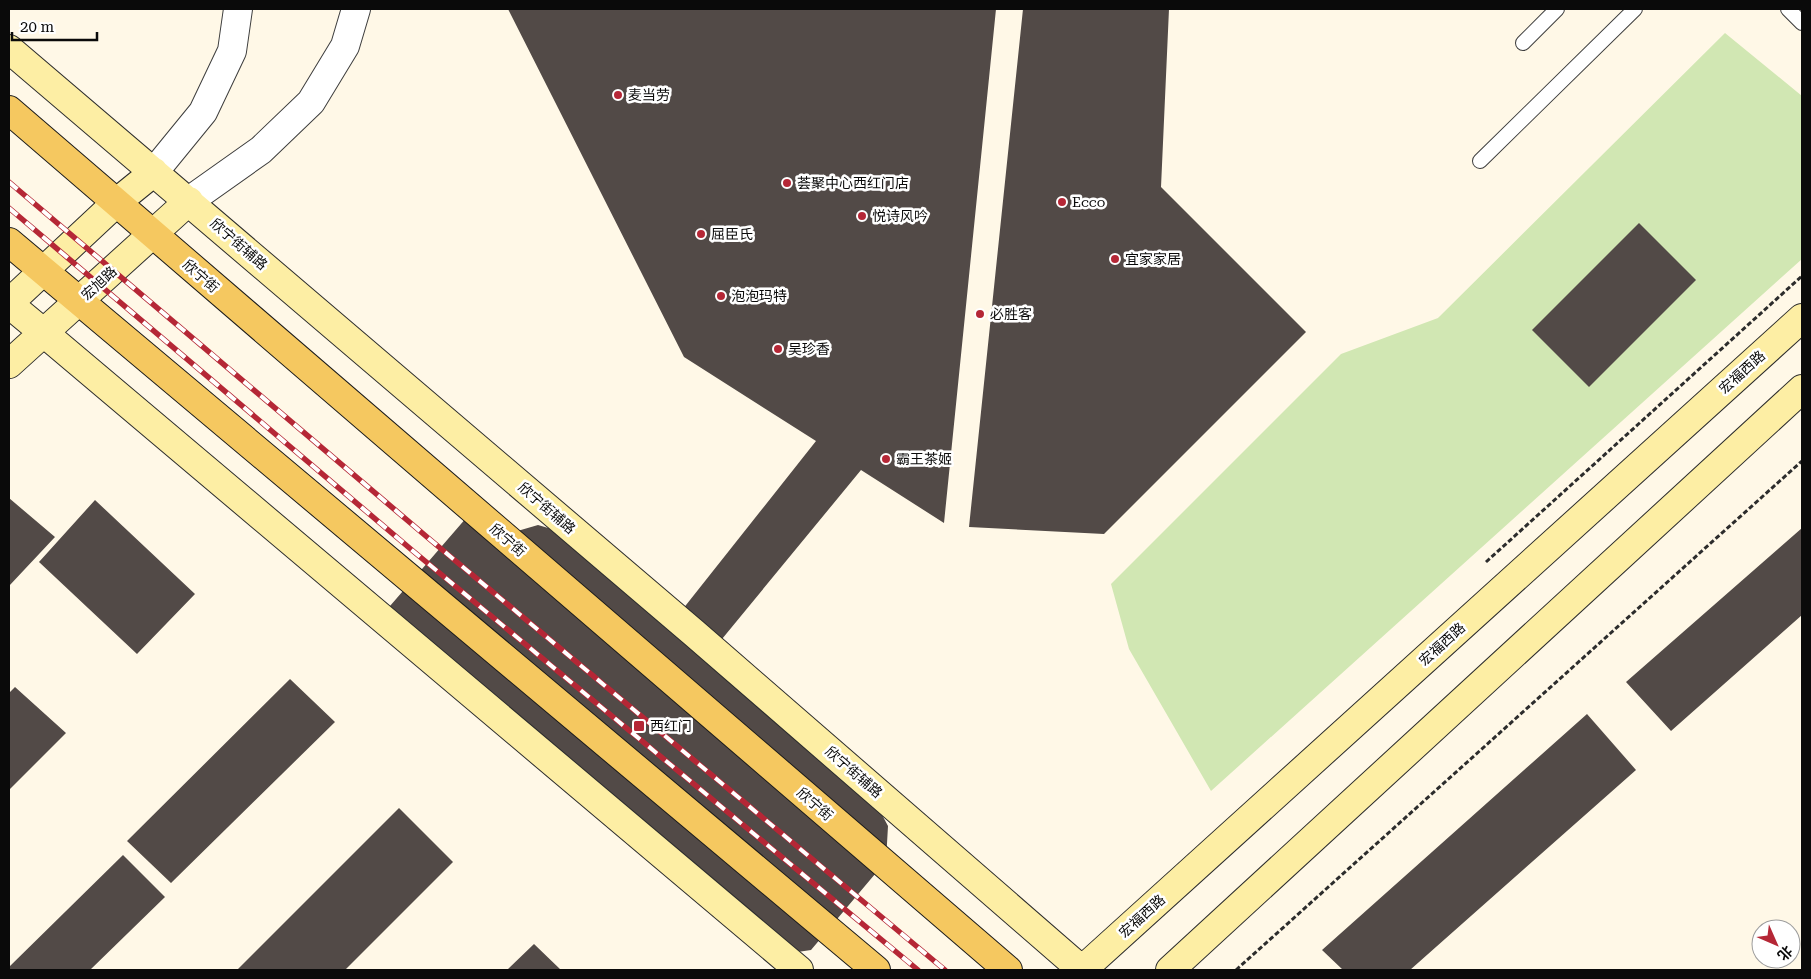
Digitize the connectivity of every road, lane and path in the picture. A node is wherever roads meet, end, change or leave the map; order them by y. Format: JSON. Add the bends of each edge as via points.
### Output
{"nodes":[{"id":1,"x":238,"y":9,"type":"edge"},
{"id":2,"x":356,"y":9,"type":"edge"},
{"id":3,"x":1557,"y":9,"type":"edge"},
{"id":4,"x":1635,"y":9,"type":"edge"},
{"id":5,"x":1788,"y":9,"type":"edge"},
{"id":6,"x":1802,"y":23,"type":"edge"},
{"id":7,"x":1523,"y":43,"type":"dead end"},
{"id":8,"x":9,"y":49,"type":"edge"},
{"id":9,"x":9,"y":110,"type":"edge"},
{"id":10,"x":1480,"y":161,"type":"dead end"},
{"id":11,"x":154,"y":172,"type":"junction"},
{"id":12,"x":189,"y":201,"type":"junction"},
{"id":13,"x":117,"y":202,"type":"junction"},
{"id":14,"x":152,"y":234,"type":"junction"},
{"id":15,"x":9,"y":242,"type":"edge"},
{"id":16,"x":44,"y":272,"type":"junction"},
{"id":17,"x":80,"y":301,"type":"junction"},
{"id":18,"x":9,"y":304,"type":"edge"},
{"id":19,"x":1802,"y":318,"type":"edge"},
{"id":20,"x":44,"y":333,"type":"junction"},
{"id":21,"x":9,"y":364,"type":"edge"},
{"id":22,"x":1802,"y":389,"type":"edge"},
{"id":23,"x":1802,"y":461,"type":"edge"},
{"id":24,"x":799,"y":970,"type":"edge"},
{"id":25,"x":876,"y":970,"type":"edge"},
{"id":26,"x":1008,"y":970,"type":"edge"},
{"id":27,"x":1082,"y":970,"type":"edge"},
{"id":28,"x":1170,"y":970,"type":"edge"},
{"id":29,"x":1236,"y":970,"type":"edge"}],
"edges":[{"from":1,"to":11,"type":"street","via":[[232,51],[203,112]]},
{"from":2,"to":12,"type":"street","via":[[345,46],[311,102],[261,150]]},
{"from":3,"to":7,"type":"lane"},
{"from":4,"to":10,"type":"lane"},
{"from":5,"to":6,"type":"lane"},
{"from":8,"to":11,"type":"street","name":"欣宁街辅路"},
{"from":9,"to":13,"type":"main road","name":"欣宁街"},
{"from":11,"to":12,"type":"street","name":"欣宁街辅路"},
{"from":11,"to":13,"type":"street"},
{"from":12,"to":14,"type":"street","name":"宏旭路"},
{"from":12,"to":27,"type":"street","name":"欣宁街辅路"},
{"from":13,"to":14,"type":"main road","name":"欣宁街"},
{"from":13,"to":16,"type":"street"},
{"from":14,"to":17,"type":"street","name":"宏旭路"},
{"from":14,"to":26,"type":"main road","name":"欣宁街"},
{"from":15,"to":16,"type":"main road"},
{"from":16,"to":17,"type":"main road"},
{"from":16,"to":18,"type":"street"},
{"from":17,"to":20,"type":"street","name":"宏旭路"},
{"from":17,"to":25,"type":"main road"},
{"from":18,"to":20,"type":"street"},
{"from":19,"to":27,"type":"street","name":"宏福西路"},
{"from":20,"to":21,"type":"street","name":"宏旭路"},
{"from":20,"to":24,"type":"street"},
{"from":22,"to":28,"type":"street"},
{"from":23,"to":29,"type":"path"}]}
